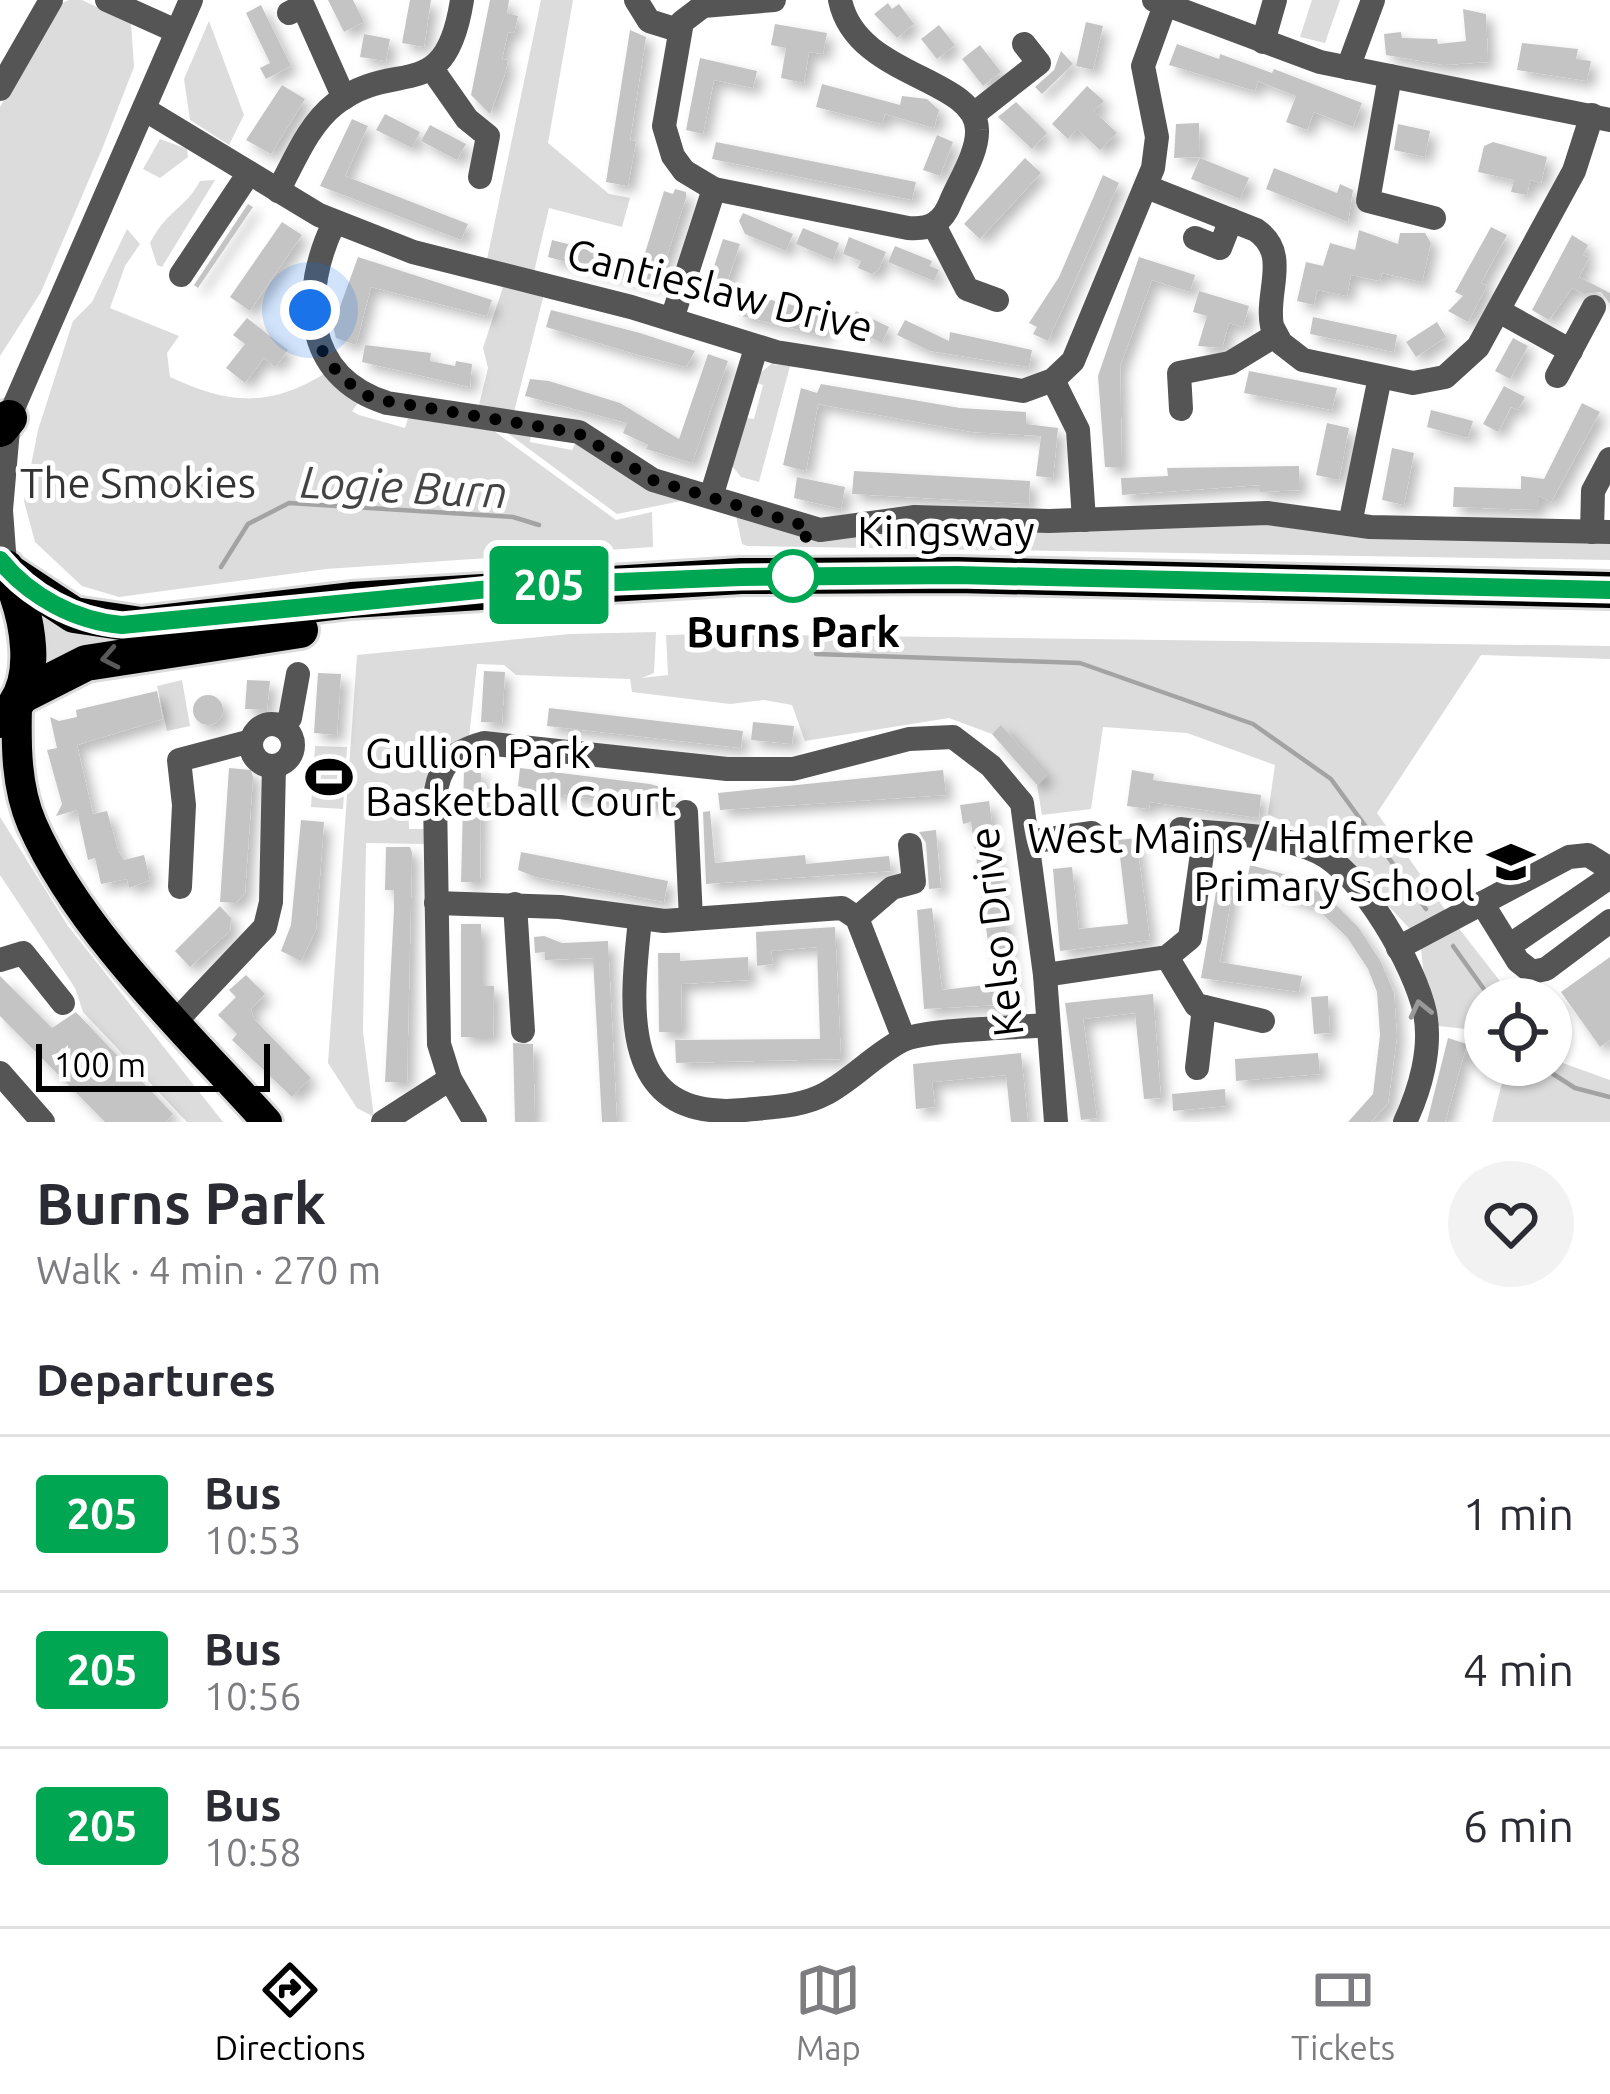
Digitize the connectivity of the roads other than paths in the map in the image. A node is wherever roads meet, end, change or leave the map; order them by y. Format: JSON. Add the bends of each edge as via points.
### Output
{"nodes":[{"id":1,"x":51,"y":0,"type":"edge"},
{"id":2,"x":107,"y":0,"type":"edge"},
{"id":3,"x":191,"y":0,"type":"edge"},
{"id":4,"x":462,"y":0,"type":"edge"},
{"id":5,"x":636,"y":0,"type":"edge"},
{"id":6,"x":774,"y":0,"type":"edge"},
{"id":7,"x":840,"y":0,"type":"edge"},
{"id":8,"x":1275,"y":0,"type":"edge"},
{"id":9,"x":1373,"y":0,"type":"edge"},
{"id":10,"x":1160,"y":2,"type":"edge"},
{"id":11,"x":289,"y":13,"type":"dead end"},
{"id":12,"x":678,"y":30,"type":"junction"},
{"id":13,"x":176,"y":31,"type":"junction"},
{"id":14,"x":1263,"y":42,"type":"junction"},
{"id":15,"x":1024,"y":44,"type":"dead end"},
{"id":16,"x":432,"y":68,"type":"junction"},
{"id":17,"x":1348,"y":68,"type":"junction"},
{"id":18,"x":1390,"y":76,"type":"junction"},
{"id":19,"x":0,"y":89,"type":"edge"},
{"id":20,"x":344,"y":98,"type":"junction"},
{"id":21,"x":144,"y":110,"type":"junction"},
{"id":22,"x":974,"y":114,"type":"junction"},
{"id":23,"x":1601,"y":117,"type":"edge"},
{"id":24,"x":249,"y":172,"type":"junction"},
{"id":25,"x":480,"y":177,"type":"dead end"},
{"id":26,"x":1147,"y":187,"type":"junction"},
{"id":27,"x":714,"y":189,"type":"junction"},
{"id":28,"x":278,"y":191,"type":"junction"},
{"id":29,"x":1434,"y":218,"type":"dead end"},
{"id":30,"x":1231,"y":220,"type":"junction"},
{"id":31,"x":334,"y":223,"type":"junction"},
{"id":32,"x":934,"y":225,"type":"junction"},
{"id":33,"x":1195,"y":238,"type":"dead end"},
{"id":34,"x":181,"y":275,"type":"dead end"},
{"id":35,"x":997,"y":300,"type":"dead end"},
{"id":36,"x":1594,"y":307,"type":"dead end"},
{"id":37,"x":1498,"y":311,"type":"junction"},
{"id":38,"x":672,"y":319,"type":"junction"},
{"id":39,"x":1276,"y":335,"type":"junction"},
{"id":40,"x":755,"y":348,"type":"junction"},
{"id":41,"x":1571,"y":351,"type":"junction"},
{"id":42,"x":1557,"y":376,"type":"dead end"},
{"id":43,"x":1380,"y":377,"type":"junction"},
{"id":44,"x":1053,"y":380,"type":"junction"},
{"id":45,"x":1181,"y":410,"type":"dead end"},
{"id":46,"x":3,"y":428,"type":"edge"},
{"id":47,"x":1610,"y":458,"type":"edge"},
{"id":48,"x":712,"y":497,"type":"junction"},
{"id":49,"x":1084,"y":520,"type":"junction"},
{"id":50,"x":1350,"y":524,"type":"junction"},
{"id":51,"x":1601,"y":532,"type":"edge"},
{"id":52,"x":5,"y":566,"type":"edge"},
{"id":53,"x":1610,"y":590,"type":"edge"},
{"id":54,"x":1610,"y":615,"type":"edge"},
{"id":55,"x":191,"y":632,"type":"junction"},
{"id":56,"x":298,"y":674,"type":"dead end"},
{"id":57,"x":13,"y":707,"type":"edge"},
{"id":58,"x":283,"y":727,"type":"junction"},
{"id":59,"x":251,"y":741,"type":"junction"},
{"id":60,"x":274,"y":766,"type":"junction"},
{"id":61,"x":0,"y":787,"type":"edge"},
{"id":62,"x":686,"y":812,"type":"dead end"},
{"id":63,"x":31,"y":822,"type":"junction"},
{"id":64,"x":1092,"y":833,"type":"dead end"},
{"id":65,"x":1028,"y":842,"type":"junction"},
{"id":66,"x":910,"y":845,"type":"dead end"},
{"id":67,"x":1610,"y":873,"type":"edge"},
{"id":68,"x":180,"y":887,"type":"dead end"},
{"id":69,"x":436,"y":903,"type":"junction"},
{"id":70,"x":514,"y":904,"type":"junction"},
{"id":71,"x":1470,"y":909,"type":"junction"},
{"id":72,"x":857,"y":918,"type":"junction"},
{"id":73,"x":691,"y":919,"type":"junction"},
{"id":74,"x":640,"y":920,"type":"junction"},
{"id":75,"x":1610,"y":921,"type":"edge"},
{"id":76,"x":1408,"y":942,"type":"junction"},
{"id":77,"x":1509,"y":946,"type":"junction"},
{"id":78,"x":1167,"y":957,"type":"junction"},
{"id":79,"x":0,"y":960,"type":"edge"},
{"id":80,"x":1045,"y":975,"type":"junction"},
{"id":81,"x":63,"y":1004,"type":"dead end"},
{"id":82,"x":1204,"y":1007,"type":"junction"},
{"id":83,"x":176,"y":1021,"type":"junction"},
{"id":84,"x":1263,"y":1021,"type":"dead end"},
{"id":85,"x":1047,"y":1025,"type":"junction"},
{"id":86,"x":523,"y":1031,"type":"dead end"},
{"id":87,"x":904,"y":1039,"type":"junction"},
{"id":88,"x":1197,"y":1068,"type":"dead end"},
{"id":89,"x":0,"y":1073,"type":"edge"},
{"id":90,"x":450,"y":1079,"type":"junction"},
{"id":91,"x":8,"y":1098,"type":"edge"},
{"id":92,"x":260,"y":1119,"type":"edge"},
{"id":93,"x":43,"y":1122,"type":"edge"},
{"id":94,"x":383,"y":1122,"type":"edge"},
{"id":95,"x":475,"y":1122,"type":"edge"},
{"id":96,"x":1056,"y":1122,"type":"edge"},
{"id":97,"x":1406,"y":1122,"type":"edge"}],
"edges":[{"from":1,"to":19,"type":"street"},
{"from":2,"to":13,"type":"street"},
{"from":3,"to":13,"type":"street"},
{"from":4,"to":16,"type":"street","via":[[455,37]]},
{"from":5,"to":12,"type":"street","via":[[650,21]]},
{"from":6,"to":12,"type":"street","via":[[703,6]]},
{"from":7,"to":22,"type":"street","via":[[866,48],[960,98]]},
{"from":8,"to":14,"type":"street"},
{"from":9,"to":17,"type":"street"},
{"from":10,"to":14,"type":"street"},
{"from":10,"to":26,"type":"street","via":[[1143,66],[1157,137]]},
{"from":11,"to":20,"type":"street","via":[[303,6]]},
{"from":12,"to":27,"type":"street","via":[[665,137],[684,171]]},
{"from":13,"to":21,"type":"street"},
{"from":14,"to":17,"type":"street"},
{"from":15,"to":22,"type":"street","via":[[1039,63]]},
{"from":16,"to":20,"type":"street"},
{"from":16,"to":25,"type":"street","via":[[488,136]]},
{"from":17,"to":18,"type":"street"},
{"from":18,"to":23,"type":"street"},
{"from":18,"to":29,"type":"street","via":[[1368,201]]},
{"from":20,"to":28,"type":"street","via":[[316,124]]},
{"from":21,"to":24,"type":"street","name":"Cantieslaw Drive"},
{"from":21,"to":46,"type":"street"},
{"from":22,"to":32,"type":"street","via":[[976,140]]},
{"from":23,"to":37,"type":"street"},
{"from":24,"to":28,"type":"street","name":"Cantieslaw Drive"},
{"from":24,"to":34,"type":"street"},
{"from":26,"to":30,"type":"street"},
{"from":26,"to":44,"type":"street","via":[[1078,351]]},
{"from":27,"to":32,"type":"street","via":[[908,228]]},
{"from":27,"to":38,"type":"street"},
{"from":28,"to":31,"type":"street","name":"Cantieslaw Drive"},
{"from":30,"to":33,"type":"street","via":[[1220,248]]},
{"from":30,"to":39,"type":"street","via":[[1263,234],[1274,250],[1269,308]]},
{"from":31,"to":38,"type":"street","name":"Cantieslaw Drive","via":[[413,253]]},
{"from":31,"to":48,"type":"street","via":[[314,268],[311,319],[324,356],[361,393],[578,433],[653,480]]},
{"from":32,"to":35,"type":"street","via":[[967,289]]},
{"from":36,"to":41,"type":"street"},
{"from":37,"to":41,"type":"street"},
{"from":37,"to":43,"type":"street","via":[[1472,357],[1445,377]]},
{"from":38,"to":40,"type":"street","name":"Cantieslaw Drive"},
{"from":39,"to":43,"type":"street","via":[[1303,360]]},
{"from":39,"to":45,"type":"street","via":[[1230,363],[1179,373]]},
{"from":40,"to":44,"type":"street","name":"Cantieslaw Drive","via":[[1000,391]]},
{"from":40,"to":48,"type":"street"},
{"from":41,"to":42,"type":"street"},
{"from":43,"to":50,"type":"street"},
{"from":44,"to":49,"type":"street","via":[[1078,430]]},
{"from":46,"to":52,"type":"street"},
{"from":47,"to":51,"type":"street","via":[[1593,491]]},
{"from":48,"to":49,"type":"street","via":[[820,530],[904,518]]},
{"from":49,"to":50,"type":"street","via":[[1268,513]]},
{"from":50,"to":51,"type":"street"},
{"from":52,"to":55,"type":"highway","name":"Kingsway","via":[[88,620]]},
{"from":52,"to":57,"type":"highway","via":[[27,640]]},
{"from":53,"to":55,"type":"highway","name":"Kingsway","via":[[741,577],[520,586]]},
{"from":54,"to":55,"type":"highway","name":"Kingsway","via":[[722,601]]},
{"from":55,"to":57,"type":"highway","name":"Kingsway","one_way":true,"via":[[86,663]]},
{"from":56,"to":58,"type":"street"},
{"from":57,"to":63,"type":"main road"},
{"from":58,"to":59,"type":"street","via":[[263,725]]},
{"from":58,"to":60,"type":"street","via":[[292,750]]},
{"from":59,"to":60,"type":"street","via":[[256,759]]},
{"from":59,"to":68,"type":"street","via":[[179,760]]},
{"from":60,"to":83,"type":"street","via":[[265,927]]},
{"from":61,"to":63,"type":"main road"},
{"from":62,"to":73,"type":"street"},
{"from":63,"to":83,"type":"main road","via":[[80,905]]},
{"from":64,"to":65,"type":"street"},
{"from":65,"to":69,"type":"street","name":"Kelso Drive","via":[[1022,803],[953,737],[909,739],[793,769],[484,743],[457,752],[437,778]]},
{"from":65,"to":80,"type":"street","name":"Kelso Drive"},
{"from":66,"to":72,"type":"street","via":[[914,882],[892,888]]},
{"from":67,"to":71,"type":"street","via":[[1598,858],[1579,854]]},
{"from":67,"to":77,"type":"street"},
{"from":69,"to":70,"type":"street"},
{"from":69,"to":90,"type":"street","name":"Kelso Drive","via":[[436,1008]]},
{"from":70,"to":74,"type":"street"},
{"from":70,"to":86,"type":"street"},
{"from":71,"to":76,"type":"street"},
{"from":71,"to":77,"type":"street"},
{"from":72,"to":73,"type":"street","via":[[832,906]]},
{"from":72,"to":87,"type":"street"},
{"from":73,"to":74,"type":"street"},
{"from":74,"to":87,"type":"street","via":[[637,1032],[651,1080],[678,1107],[732,1112],[800,1103]]},
{"from":75,"to":77,"type":"street","via":[[1540,971],[1525,969]]},
{"from":76,"to":78,"type":"street","via":[[1324,855],[1280,837],[1193,831],[1190,938]]},
{"from":97,"to":76,"type":"street","one_way":true,"via":[[1425,1066],[1425,1014]]},
{"from":78,"to":80,"type":"street"},
{"from":78,"to":82,"type":"street"},
{"from":79,"to":81,"type":"street","via":[[22,953]]},
{"from":80,"to":85,"type":"street","name":"Kelso Drive"},
{"from":82,"to":84,"type":"street"},
{"from":82,"to":88,"type":"street"},
{"from":83,"to":92,"type":"main road"},
{"from":85,"to":87,"type":"street"},
{"from":85,"to":96,"type":"street","name":"Kelso Drive"},
{"from":89,"to":91,"type":"street"},
{"from":90,"to":94,"type":"street"},
{"from":90,"to":95,"type":"street","name":"Kelso Drive"},
{"from":91,"to":93,"type":"street"}]}
